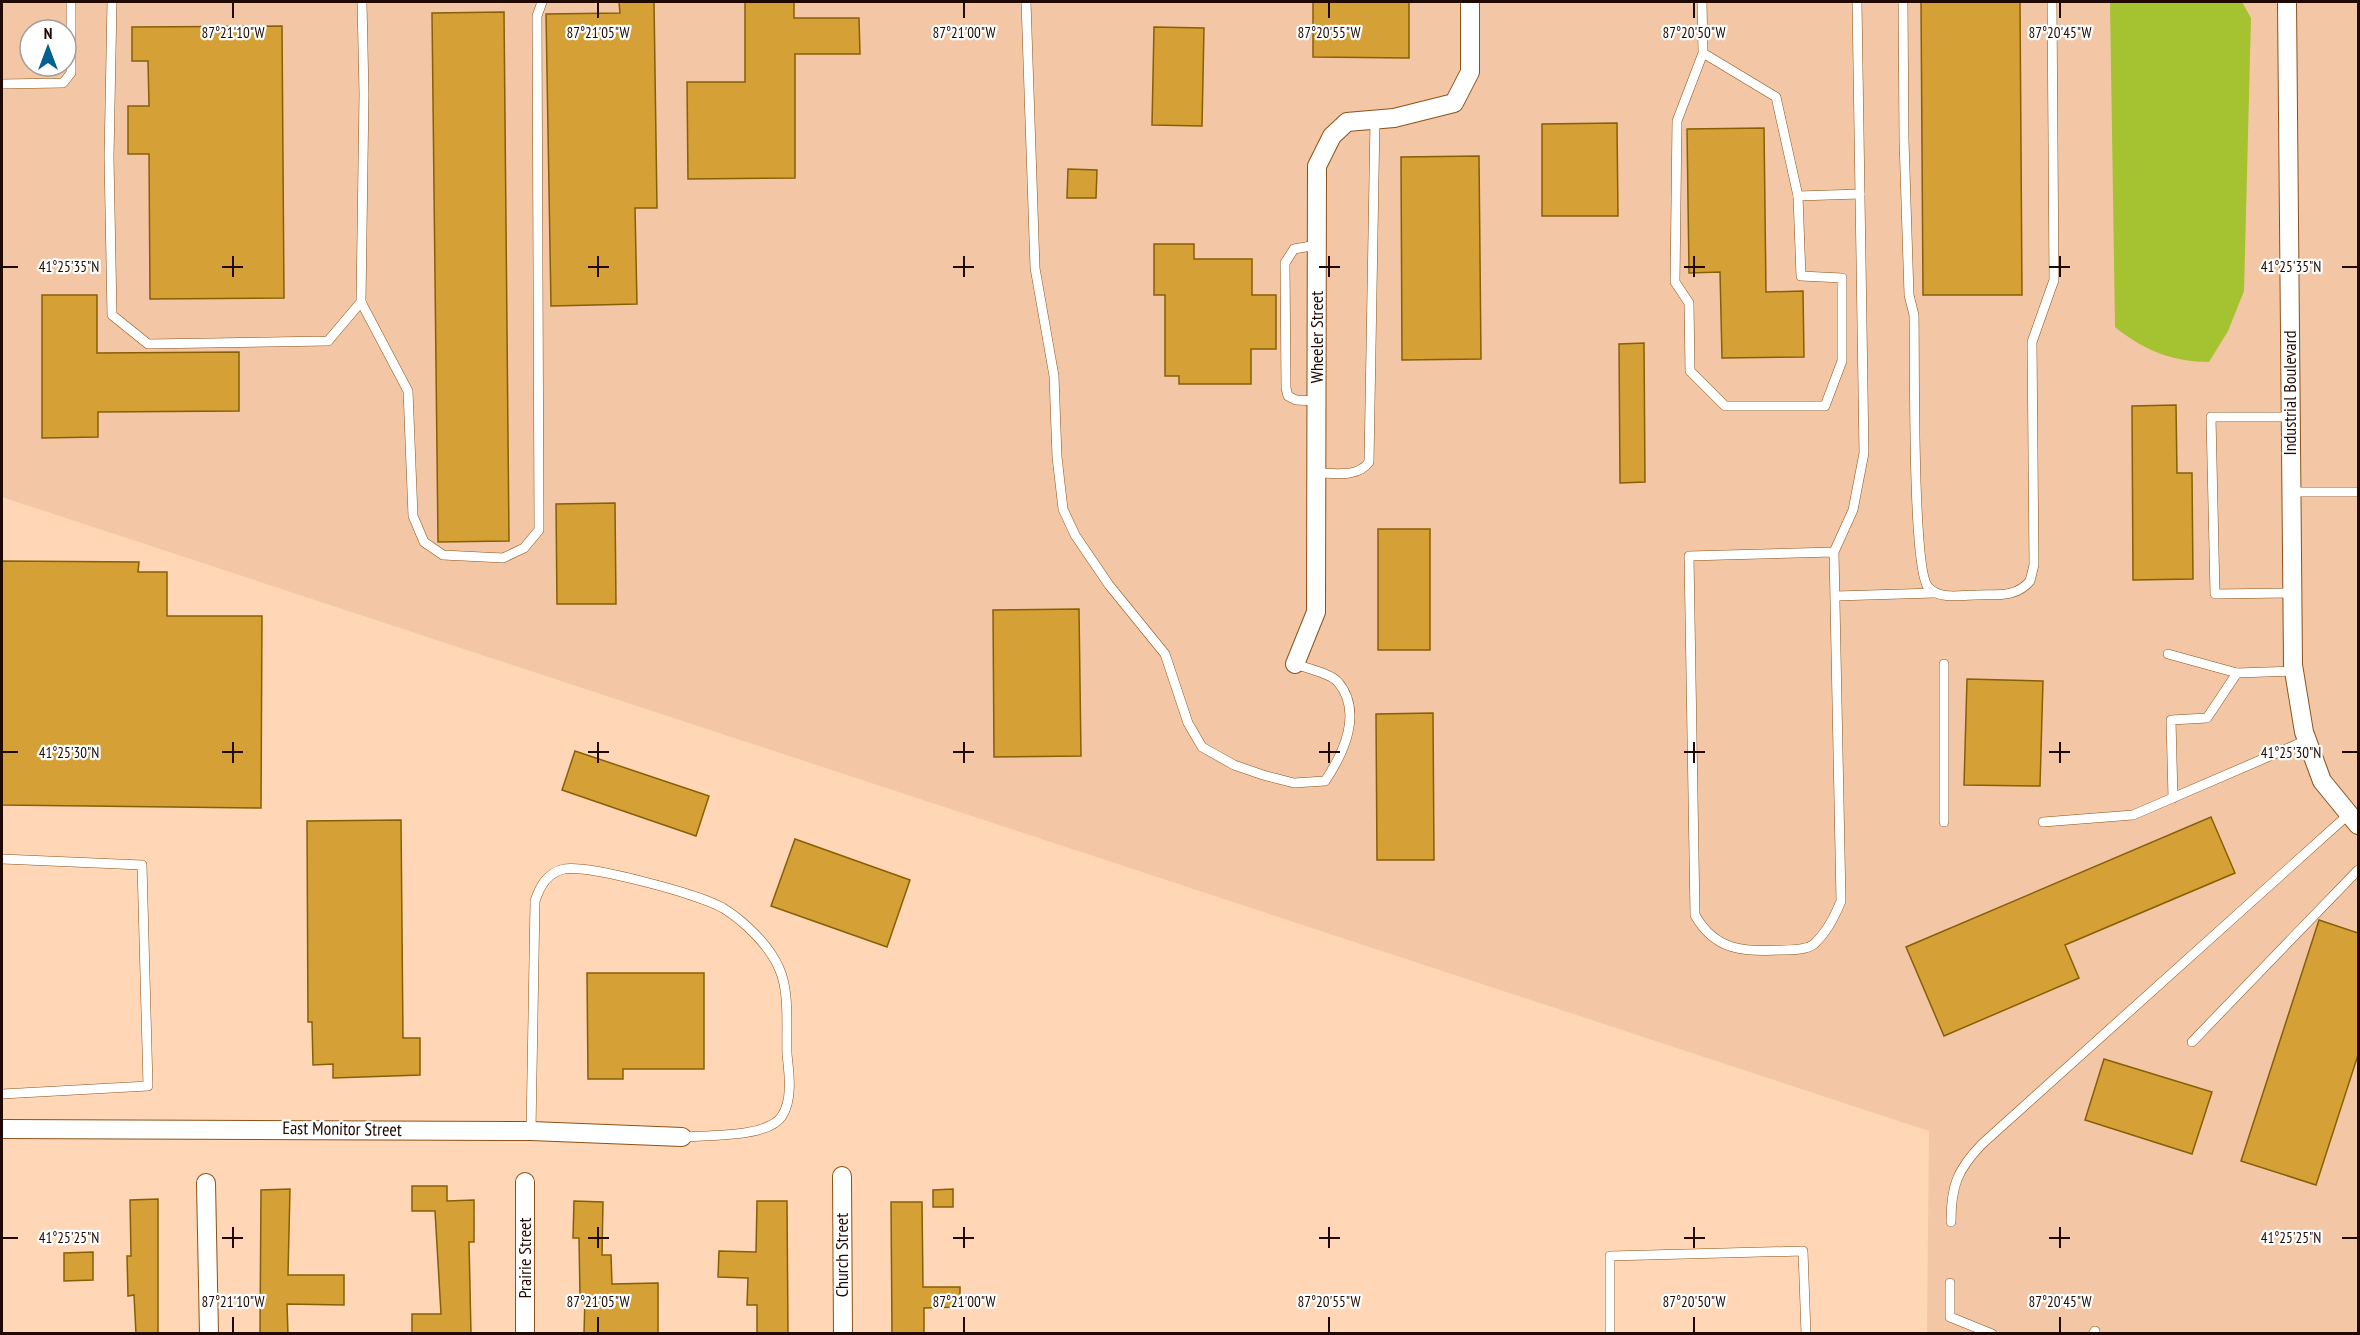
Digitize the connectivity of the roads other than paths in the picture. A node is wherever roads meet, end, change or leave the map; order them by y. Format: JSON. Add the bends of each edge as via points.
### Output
{"nodes":[{"id":1,"x":71,"y":2,"type":"edge"},
{"id":2,"x":112,"y":2,"type":"edge"},
{"id":3,"x":362,"y":2,"type":"edge"},
{"id":4,"x":542,"y":2,"type":"edge"},
{"id":5,"x":1026,"y":2,"type":"edge"},
{"id":6,"x":1470,"y":2,"type":"edge"},
{"id":7,"x":1702,"y":2,"type":"edge"},
{"id":8,"x":1857,"y":2,"type":"edge"},
{"id":9,"x":1903,"y":2,"type":"edge"},
{"id":10,"x":2052,"y":2,"type":"edge"},
{"id":11,"x":2287,"y":2,"type":"edge"},
{"id":12,"x":1703,"y":53,"type":"junction"},
{"id":13,"x":2,"y":84,"type":"edge"},
{"id":14,"x":1375,"y":120,"type":"junction"},
{"id":15,"x":1860,"y":194,"type":"junction"},
{"id":16,"x":1798,"y":196,"type":"junction"},
{"id":17,"x":1317,"y":245,"type":"junction"},
{"id":18,"x":1863,"y":277,"type":"junction"},
{"id":19,"x":1842,"y":278,"type":"junction"},
{"id":20,"x":361,"y":302,"type":"junction"},
{"id":21,"x":1317,"y":401,"type":"junction"},
{"id":22,"x":2290,"y":417,"type":"junction"},
{"id":23,"x":1316,"y":473,"type":"junction"},
{"id":24,"x":2291,"y":492,"type":"junction"},
{"id":25,"x":2358,"y":492,"type":"edge"},
{"id":26,"x":1834,"y":552,"type":"junction"},
{"id":27,"x":1934,"y":593,"type":"junction"},
{"id":28,"x":2292,"y":593,"type":"junction"},
{"id":29,"x":1836,"y":596,"type":"junction"},
{"id":30,"x":2168,"y":654,"type":"dead end"},
{"id":31,"x":1294,"y":664,"type":"joint"},
{"id":32,"x":1944,"y":664,"type":"dead end"},
{"id":33,"x":2294,"y":671,"type":"junction"},
{"id":34,"x":2237,"y":673,"type":"junction"},
{"id":35,"x":2307,"y":740,"type":"junction"},
{"id":36,"x":2173,"y":798,"type":"junction"},
{"id":37,"x":2354,"y":820,"type":"edge"},
{"id":38,"x":1944,"y":822,"type":"dead end"},
{"id":39,"x":2043,"y":822,"type":"dead end"},
{"id":40,"x":2,"y":859,"type":"edge"},
{"id":41,"x":2358,"y":870,"type":"edge"},
{"id":42,"x":2192,"y":1042,"type":"dead end"},
{"id":43,"x":2,"y":1094,"type":"edge"},
{"id":44,"x":2,"y":1129,"type":"edge"},
{"id":45,"x":531,"y":1131,"type":"junction"},
{"id":46,"x":682,"y":1137,"type":"joint"},
{"id":47,"x":842,"y":1176,"type":"dead end"},
{"id":48,"x":525,"y":1182,"type":"dead end"},
{"id":49,"x":206,"y":1183,"type":"dead end"},
{"id":50,"x":1951,"y":1222,"type":"dead end"},
{"id":51,"x":1950,"y":1283,"type":"dead end"},
{"id":52,"x":209,"y":1334,"type":"edge"},
{"id":53,"x":525,"y":1334,"type":"edge"},
{"id":54,"x":843,"y":1334,"type":"edge"},
{"id":55,"x":1610,"y":1334,"type":"edge"},
{"id":56,"x":1806,"y":1334,"type":"edge"},
{"id":57,"x":1992,"y":1334,"type":"edge"}],
"edges":[{"from":1,"to":13,"type":"lane","via":[[70,73],[63,83]]},
{"from":2,"to":20,"type":"lane","via":[[112,315],[148,344],[328,340]]},
{"from":3,"to":20,"type":"lane"},
{"from":4,"to":20,"type":"lane","via":[[537,16],[539,530],[524,548],[503,558],[443,555],[424,542],[413,516],[408,391]]},
{"from":5,"to":31,"type":"lane","via":[[1035,268],[1054,376],[1063,509],[1075,535],[1109,585],[1165,654],[1188,723],[1202,747],[1263,776],[1294,783],[1325,781],[1338,762],[1350,730],[1348,701],[1337,680]]},
{"from":6,"to":14,"type":"street","name":"Wheeler Street","via":[[1470,72],[1454,103]]},
{"from":7,"to":12,"type":"lane"},
{"from":8,"to":15,"type":"lane"},
{"from":9,"to":27,"type":"lane","via":[[1918,536],[1922,576]]},
{"from":10,"to":27,"type":"lane","via":[[2054,280],[2032,342],[2031,581],[2014,594]]},
{"from":11,"to":22,"type":"street","name":"Industrial Boulevard"},
{"from":12,"to":16,"type":"lane","via":[[1776,97]]},
{"from":12,"to":19,"type":"lane","via":[[1677,121],[1675,282],[1689,303],[1690,371],[1725,406],[1825,406],[1842,361]]},
{"from":14,"to":17,"type":"street","name":"Wheeler Street","via":[[1347,122],[1332,136],[1317,166]]},
{"from":14,"to":23,"type":"lane","via":[[1369,462],[1356,472]]},
{"from":15,"to":16,"type":"lane"},
{"from":15,"to":18,"type":"lane"},
{"from":16,"to":19,"type":"lane","via":[[1801,276]]},
{"from":17,"to":21,"type":"street","name":"Wheeler Street"},
{"from":17,"to":21,"type":"lane","via":[[1293,249],[1285,263],[1286,388],[1288,396],[1296,400]]},
{"from":18,"to":19,"type":"lane"},
{"from":18,"to":26,"type":"lane","via":[[1864,453],[1853,510]]},
{"from":21,"to":23,"type":"street","name":"Wheeler Street"},
{"from":22,"to":24,"type":"street","name":"Industrial Boulevard"},
{"from":22,"to":28,"type":"lane","via":[[2211,417],[2215,594]]},
{"from":23,"to":31,"type":"street","name":"Wheeler Street","via":[[1316,612]]},
{"from":24,"to":25,"type":"lane"},
{"from":24,"to":28,"type":"street","name":"Industrial Boulevard"},
{"from":26,"to":29,"type":"lane"},
{"from":26,"to":29,"type":"lane","via":[[1689,556],[1695,915],[1704,932],[1744,951],[1791,950],[1812,945],[1833,919],[1841,901]]},
{"from":27,"to":29,"type":"lane"},
{"from":28,"to":33,"type":"street","name":"Industrial Boulevard"},
{"from":30,"to":34,"type":"lane"},
{"from":32,"to":38,"type":"lane"},
{"from":33,"to":34,"type":"lane"},
{"from":33,"to":35,"type":"street","name":"Industrial Boulevard"},
{"from":34,"to":36,"type":"lane","via":[[2207,718],[2171,720]]},
{"from":35,"to":36,"type":"lane"},
{"from":35,"to":37,"type":"street","name":"Industrial Boulevard","via":[[2322,781]]},
{"from":36,"to":39,"type":"lane","via":[[2133,815]]},
{"from":37,"to":50,"type":"lane","via":[[1982,1144],[1963,1164],[1955,1184]]},
{"from":40,"to":43,"type":"lane","via":[[142,865],[148,1086]]},
{"from":41,"to":42,"type":"lane"},
{"from":44,"to":45,"type":"street","name":"East Monitor Street"},
{"from":45,"to":46,"type":"street","name":"East Monitor Street"},
{"from":45,"to":46,"type":"lane","via":[[535,901],[540,885],[550,875],[564,869],[585,869],[704,899],[723,908],[739,919],[779,968],[784,986],[789,1080],[783,1115],[775,1125],[759,1131]]},
{"from":47,"to":54,"type":"street","name":"Church Street"},
{"from":48,"to":53,"type":"street","name":"Prairie Street"},
{"from":49,"to":52,"type":"street"},
{"from":51,"to":57,"type":"lane","via":[[1950,1317]]},
{"from":55,"to":56,"type":"lane","via":[[1610,1256],[1803,1251]]}]}
